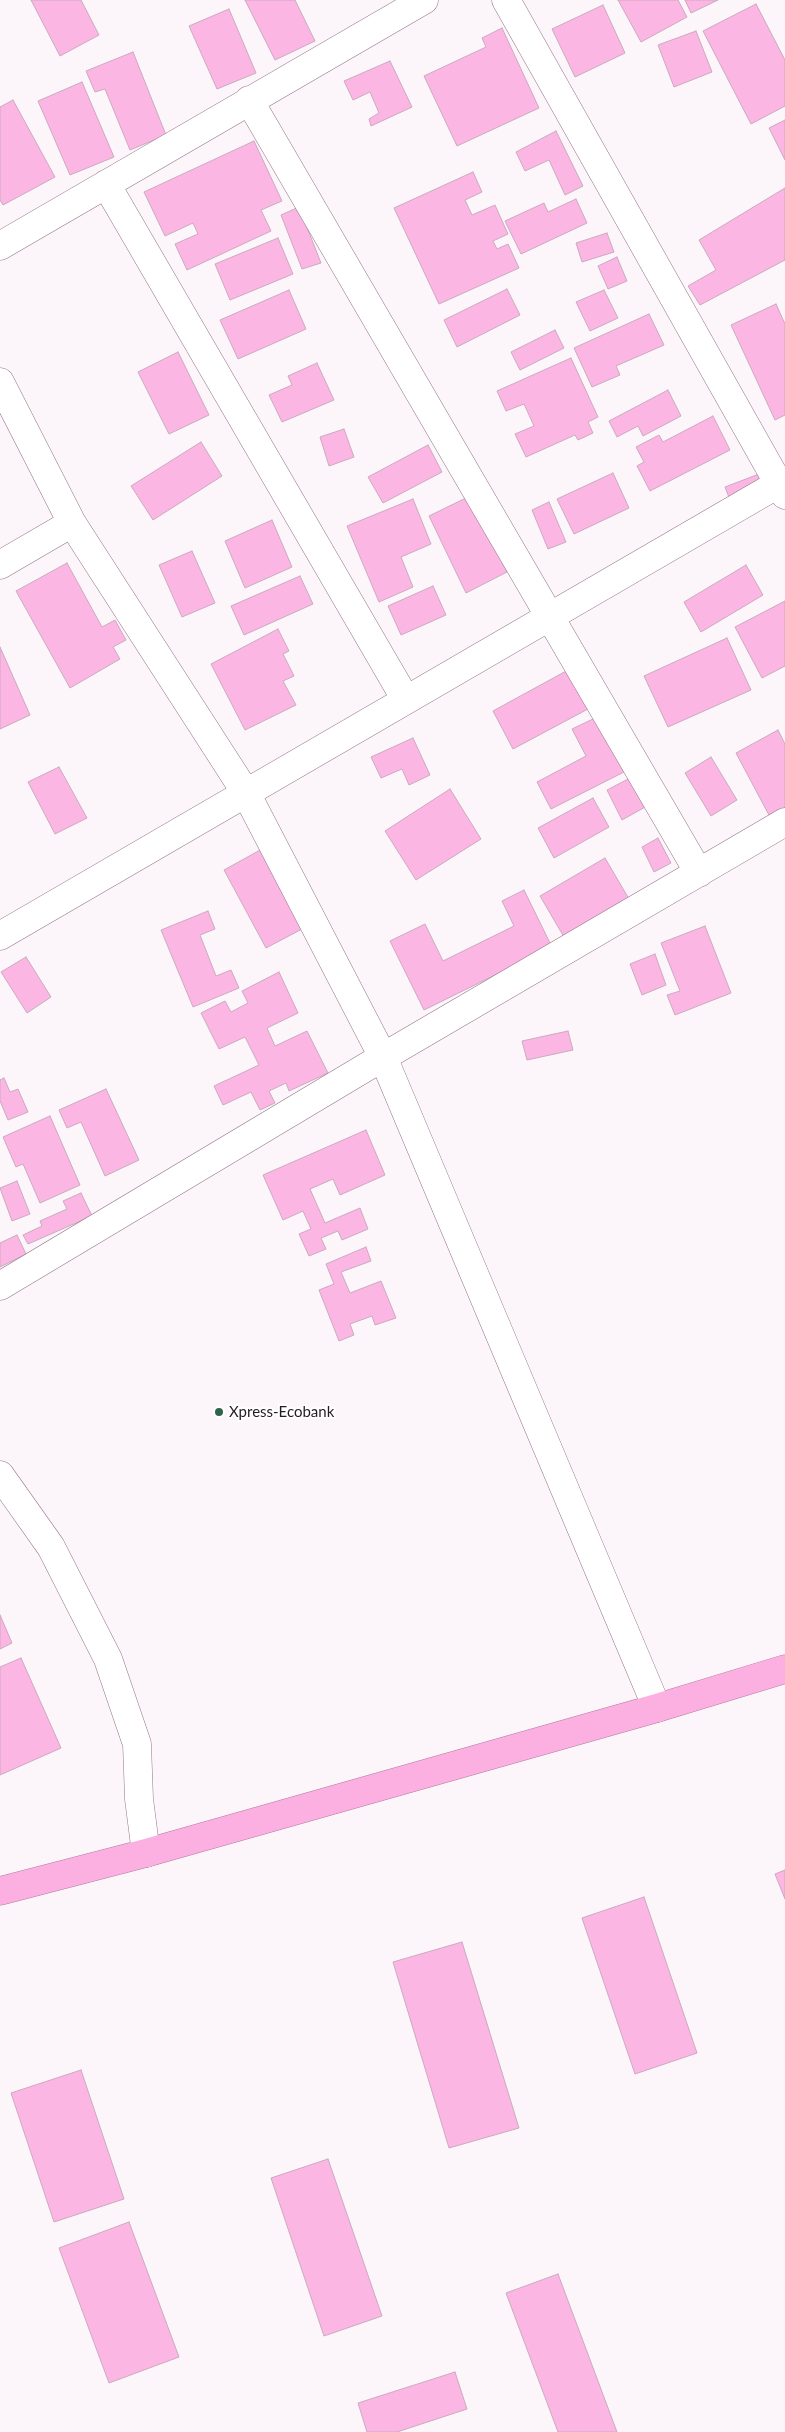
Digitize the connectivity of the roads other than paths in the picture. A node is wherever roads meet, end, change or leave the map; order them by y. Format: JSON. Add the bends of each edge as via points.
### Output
{"nodes":[{"id":1,"x":424,"y":0,"type":"edge"},
{"id":2,"x":506,"y":0,"type":"edge"},
{"id":3,"x":249,"y":100,"type":"junction"},
{"id":4,"x":106,"y":184,"type":"junction"},
{"id":5,"x":0,"y":246,"type":"edge"},
{"id":6,"x":0,"y":382,"type":"edge"},
{"id":7,"x":783,"y":486,"type":"edge"},
{"id":8,"x":72,"y":523,"type":"junction"},
{"id":9,"x":0,"y":565,"type":"edge"},
{"id":10,"x":550,"y":617,"type":"junction"},
{"id":11,"x":406,"y":700,"type":"junction"},
{"id":12,"x":246,"y":793,"type":"junction"},
{"id":13,"x":785,"y":822,"type":"edge"},
{"id":14,"x":699,"y":873,"type":"junction"},
{"id":15,"x":0,"y":936,"type":"edge"},
{"id":16,"x":383,"y":1057,"type":"junction"},
{"id":17,"x":0,"y":1286,"type":"edge"},
{"id":18,"x":0,"y":1475,"type":"edge"},
{"id":19,"x":785,"y":1669,"type":"edge"},
{"id":20,"x":657,"y":1708,"type":"junction"},
{"id":21,"x":146,"y":1853,"type":"junction"},
{"id":22,"x":0,"y":1891,"type":"edge"}],
"edges":[{"from":1,"to":3,"type":"street"},
{"from":2,"to":7,"type":"street"},
{"from":3,"to":4,"type":"street"},
{"from":3,"to":10,"type":"street"},
{"from":4,"to":5,"type":"street"},
{"from":4,"to":11,"type":"street"},
{"from":6,"to":8,"type":"street"},
{"from":7,"to":10,"type":"street"},
{"from":8,"to":9,"type":"street"},
{"from":8,"to":12,"type":"street"},
{"from":10,"to":11,"type":"street"},
{"from":10,"to":14,"type":"street"},
{"from":11,"to":12,"type":"street"},
{"from":12,"to":15,"type":"street"},
{"from":12,"to":16,"type":"street"},
{"from":13,"to":14,"type":"street"},
{"from":14,"to":16,"type":"street"},
{"from":16,"to":17,"type":"street"},
{"from":16,"to":20,"type":"street"},
{"from":18,"to":21,"type":"street","via":[[51,1547],[108,1659],[137,1744],[139,1799]]},
{"from":19,"to":20,"type":"highway"},
{"from":20,"to":21,"type":"highway"},
{"from":21,"to":22,"type":"highway"}]}
